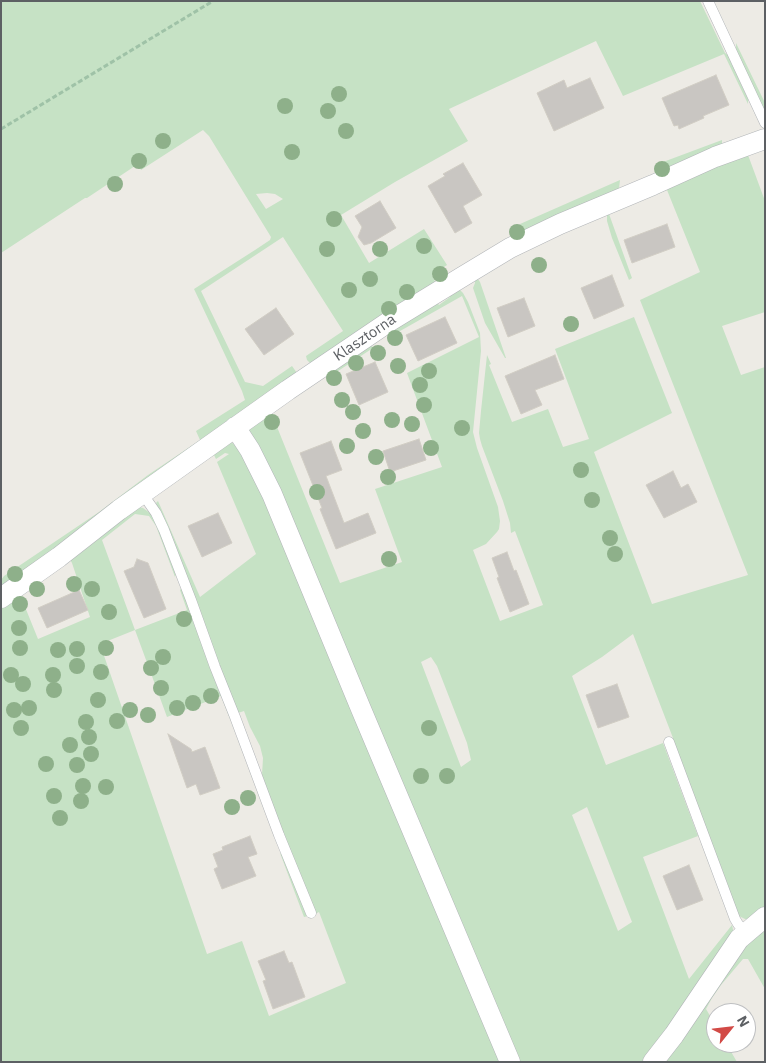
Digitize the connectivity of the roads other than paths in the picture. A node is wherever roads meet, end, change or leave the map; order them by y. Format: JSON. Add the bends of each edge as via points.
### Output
{"nodes":[{"id":1,"x":708,"y":1,"type":"edge"},
{"id":2,"x":765,"y":124,"type":"edge"},
{"id":3,"x":765,"y":139,"type":"edge"},
{"id":4,"x":236,"y":427,"type":"junction"},
{"id":5,"x":142,"y":493,"type":"junction"},
{"id":6,"x":1,"y":598,"type":"edge"},
{"id":7,"x":668,"y":742,"type":"dead end"},
{"id":8,"x":311,"y":913,"type":"dead end"},
{"id":9,"x":765,"y":917,"type":"edge"},
{"id":10,"x":745,"y":932,"type":"junction"},
{"id":11,"x":510,"y":1062,"type":"edge"},
{"id":12,"x":653,"y":1062,"type":"edge"}],
"edges":[{"from":1,"to":2,"type":"lane"},
{"from":3,"to":4,"type":"street","name":"Klasztorna","via":[[722,154],[525,240],[375,330]]},
{"from":4,"to":5,"type":"street","name":"Klasztorna"},
{"from":4,"to":11,"type":"street","via":[[272,494]]},
{"from":5,"to":6,"type":"street","name":"Klasztorna"},
{"from":5,"to":8,"type":"lane","via":[[164,530]]},
{"from":7,"to":10,"type":"lane","via":[[735,919]]},
{"from":9,"to":10,"type":"street"},
{"from":10,"to":12,"type":"street"}]}
